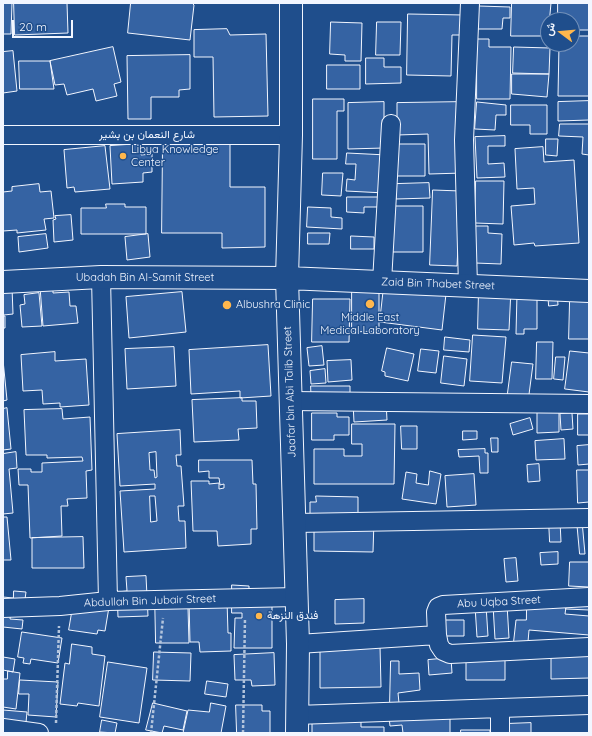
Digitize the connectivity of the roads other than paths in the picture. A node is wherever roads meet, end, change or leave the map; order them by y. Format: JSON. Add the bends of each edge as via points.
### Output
{"nodes":[{"id":1,"x":291,"y":3,"type":"edge"},
{"id":2,"x":470,"y":3,"type":"edge"},
{"id":3,"x":391,"y":124,"type":"dead end"},
{"id":4,"x":3,"y":135,"type":"edge"},
{"id":5,"x":292,"y":135,"type":"junction"},
{"id":6,"x":101,"y":277,"type":"junction"},
{"id":7,"x":286,"y":278,"type":"junction"},
{"id":8,"x":3,"y":282,"type":"edge"},
{"id":9,"x":382,"y":282,"type":"junction"},
{"id":10,"x":468,"y":286,"type":"junction"},
{"id":11,"x":589,"y":290,"type":"edge"},
{"id":12,"x":290,"y":401,"type":"junction"},
{"id":13,"x":589,"y":404,"type":"edge"},
{"id":14,"x":589,"y":518,"type":"edge"},
{"id":15,"x":295,"y":523,"type":"junction"},
{"id":16,"x":296,"y":597,"type":"junction"},
{"id":17,"x":589,"y":598,"type":"edge"},
{"id":18,"x":108,"y":601,"type":"junction"},
{"id":19,"x":3,"y":608,"type":"edge"},
{"id":20,"x":437,"y":636,"type":"junction"},
{"id":21,"x":298,"y":644,"type":"junction"},
{"id":22,"x":589,"y":647,"type":"edge"},
{"id":23,"x":589,"y":705,"type":"edge"},
{"id":24,"x":500,"y":708,"type":"junction"},
{"id":25,"x":296,"y":724,"type":"edge"},
{"id":26,"x":3,"y":728,"type":"edge"},
{"id":27,"x":39,"y":733,"type":"edge"},
{"id":28,"x":500,"y":733,"type":"edge"}],
"edges":[{"from":1,"to":5,"type":"street","name":"Jaafar bin Abi Talib Street"},
{"from":2,"to":10,"type":"street","via":[[464,140]]},
{"from":3,"to":9,"type":"street"},
{"from":4,"to":5,"type":"street","name":"شارع النعمان بن بشير"},
{"from":5,"to":7,"type":"street","name":"Jaafar bin Abi Talib Street"},
{"from":6,"to":7,"type":"street","name":"Ubadah Bin Al-Samit Street"},
{"from":6,"to":8,"type":"street","name":"Ubadah Bin Al-Samit Street"},
{"from":6,"to":18,"type":"street"},
{"from":7,"to":9,"type":"street","name":"Zaid Bin Thabet Street"},
{"from":7,"to":12,"type":"street","name":"Jaafar bin Abi Talib Street"},
{"from":9,"to":10,"type":"street","name":"Zaid Bin Thabet Street"},
{"from":10,"to":11,"type":"street","name":"Zaid Bin Thabet Street"},
{"from":12,"to":13,"type":"street"},
{"from":12,"to":15,"type":"street","name":"Jaafar bin Abi Talib Street"},
{"from":14,"to":15,"type":"street"},
{"from":15,"to":16,"type":"street","name":"Jaafar bin Abi Talib Street"},
{"from":16,"to":18,"type":"street","name":"Abdullah Bin Jubair Street"},
{"from":16,"to":21,"type":"street","name":"Jaafar bin Abi Talib Street"},
{"from":17,"to":20,"type":"street","name":"Abu Uqba Street","via":[[443,605],[436,612]]},
{"from":18,"to":19,"type":"street","name":"Abdullah Bin Jubair Street"},
{"from":20,"to":21,"type":"street"},
{"from":20,"to":22,"type":"street","via":[[443,651],[450,654]]},
{"from":21,"to":25,"type":"street","name":"Jaafar bin Abi Talib Street"},
{"from":23,"to":24,"type":"street"},
{"from":24,"to":25,"type":"street"},
{"from":24,"to":28,"type":"street"},
{"from":26,"to":27,"type":"street"}]}
